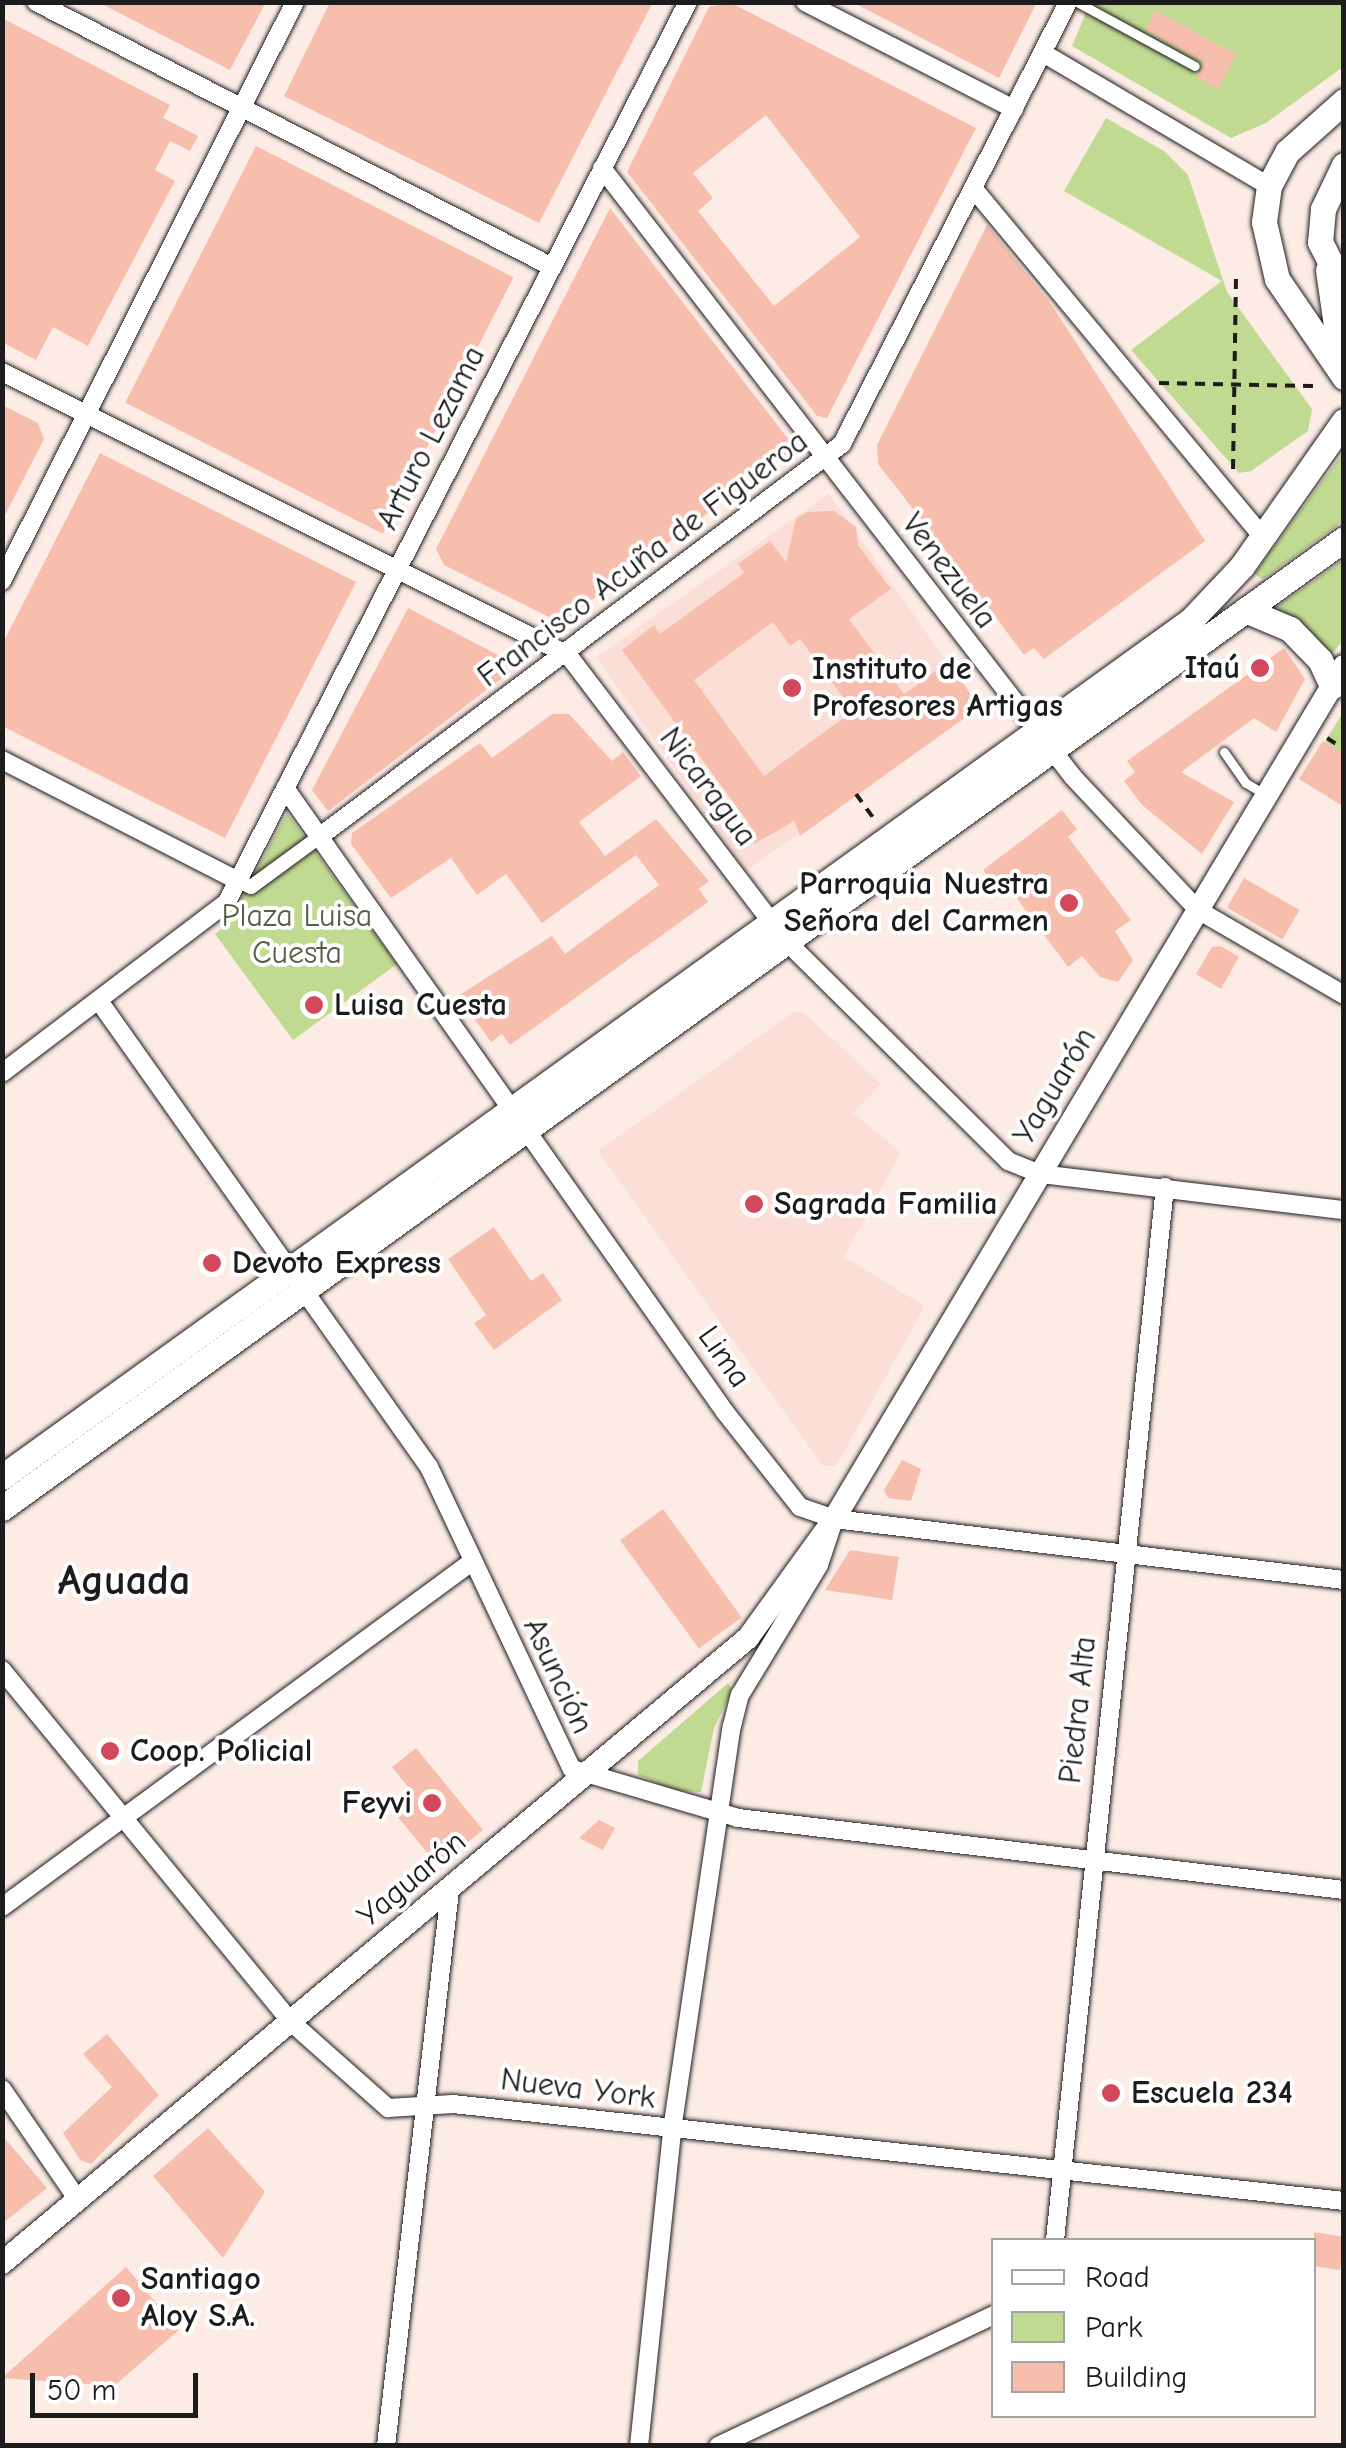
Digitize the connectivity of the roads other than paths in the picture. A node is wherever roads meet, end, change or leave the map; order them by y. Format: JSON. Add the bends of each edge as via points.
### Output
{"nodes":[{"id":1,"x":36,"y":2,"type":"edge"},
{"id":2,"x":295,"y":2,"type":"edge"},
{"id":3,"x":688,"y":2,"type":"edge"},
{"id":4,"x":805,"y":2,"type":"edge"},
{"id":5,"x":1068,"y":2,"type":"edge"},
{"id":6,"x":1077,"y":2,"type":"edge"},
{"id":7,"x":1043,"y":53,"type":"junction"},
{"id":8,"x":1195,"y":66,"type":"dead end"},
{"id":9,"x":1344,"y":100,"type":"edge"},
{"id":10,"x":242,"y":108,"type":"junction"},
{"id":11,"x":1014,"y":109,"type":"junction"},
{"id":12,"x":1344,"y":164,"type":"edge"},
{"id":13,"x":602,"y":168,"type":"junction"},
{"id":14,"x":1269,"y":186,"type":"junction"},
{"id":15,"x":973,"y":188,"type":"junction"},
{"id":16,"x":1327,"y":265,"type":"junction"},
{"id":17,"x":552,"y":267,"type":"junction"},
{"id":18,"x":1344,"y":289,"type":"edge"},
{"id":19,"x":2,"y":372,"type":"edge"},
{"id":20,"x":1343,"y":376,"type":"edge"},
{"id":21,"x":86,"y":415,"type":"junction"},
{"id":22,"x":1344,"y":421,"type":"edge"},
{"id":23,"x":828,"y":460,"type":"junction"},
{"id":24,"x":1263,"y":537,"type":"junction"},
{"id":25,"x":1344,"y":540,"type":"edge"},
{"id":26,"x":396,"y":572,"type":"junction"},
{"id":27,"x":2,"y":580,"type":"edge"},
{"id":28,"x":1245,"y":610,"type":"junction"},
{"id":29,"x":568,"y":656,"type":"junction"},
{"id":30,"x":1340,"y":677,"type":"edge"},
{"id":31,"x":1042,"y":741,"type":"junction"},
{"id":32,"x":1224,"y":752,"type":"dead end"},
{"id":33,"x":2,"y":760,"type":"edge"},
{"id":34,"x":285,"y":788,"type":"junction"},
{"id":35,"x":1266,"y":795,"type":"junction"},
{"id":36,"x":320,"y":837,"type":"junction"},
{"id":37,"x":238,"y":881,"type":"junction"},
{"id":38,"x":1198,"y":910,"type":"junction"},
{"id":39,"x":779,"y":932,"type":"junction"},
{"id":40,"x":1344,"y":995,"type":"edge"},
{"id":41,"x":99,"y":1001,"type":"junction"},
{"id":42,"x":2,"y":1073,"type":"edge"},
{"id":43,"x":521,"y":1117,"type":"junction"},
{"id":44,"x":1040,"y":1174,"type":"junction"},
{"id":45,"x":1164,"y":1187,"type":"junction"},
{"id":46,"x":1344,"y":1210,"type":"edge"},
{"id":47,"x":298,"y":1279,"type":"junction"},
{"id":48,"x":2,"y":1477,"type":"edge"},
{"id":49,"x":2,"y":1508,"type":"edge"},
{"id":50,"x":834,"y":1518,"type":"junction"},
{"id":51,"x":1125,"y":1553,"type":"junction"},
{"id":52,"x":473,"y":1561,"type":"junction"},
{"id":53,"x":1344,"y":1580,"type":"edge"},
{"id":54,"x":2,"y":1670,"type":"edge"},
{"id":55,"x":588,"y":1778,"type":"junction"},
{"id":56,"x":716,"y":1813,"type":"junction"},
{"id":57,"x":123,"y":1820,"type":"junction"},
{"id":58,"x":1093,"y":1858,"type":"junction"},
{"id":59,"x":450,"y":1890,"type":"junction"},
{"id":60,"x":1344,"y":1890,"type":"edge"},
{"id":61,"x":2,"y":1907,"type":"edge"},
{"id":62,"x":291,"y":2022,"type":"junction"},
{"id":63,"x":2,"y":2089,"type":"edge"},
{"id":64,"x":422,"y":2110,"type":"junction"},
{"id":65,"x":672,"y":2130,"type":"junction"},
{"id":66,"x":1058,"y":2172,"type":"junction"},
{"id":67,"x":78,"y":2200,"type":"junction"},
{"id":68,"x":1344,"y":2201,"type":"edge"},
{"id":69,"x":1054,"y":2238,"type":"edge"},
{"id":70,"x":2,"y":2262,"type":"edge"},
{"id":71,"x":991,"y":2316,"type":"edge"},
{"id":72,"x":386,"y":2446,"type":"edge"},
{"id":73,"x":639,"y":2446,"type":"edge"},
{"id":74,"x":718,"y":2446,"type":"edge"}],
"edges":[{"from":1,"to":10,"type":"street"},
{"from":2,"to":10,"type":"street"},
{"from":3,"to":13,"type":"street","name":"Arturo Lezama"},
{"from":4,"to":11,"type":"street"},
{"from":5,"to":7,"type":"street","name":"Francisco Acuña de Figueroa"},
{"from":6,"to":8,"type":"lane"},
{"from":7,"to":11,"type":"street","name":"Francisco Acuña de Figueroa"},
{"from":7,"to":14,"type":"street"},
{"from":9,"to":14,"type":"main road","via":[[1302,132]]},
{"from":10,"to":17,"type":"street"},
{"from":10,"to":21,"type":"street"},
{"from":11,"to":15,"type":"street","name":"Francisco Acuña de Figueroa"},
{"from":12,"to":16,"type":"main road","via":[[1323,210]]},
{"from":13,"to":17,"type":"street","name":"Arturo Lezama"},
{"from":13,"to":23,"type":"street","name":"Venezuela"},
{"from":14,"to":20,"type":"main road","via":[[1264,222],[1276,279]]},
{"from":15,"to":23,"type":"street","name":"Francisco Acuña de Figueroa","via":[[864,412]]},
{"from":15,"to":24,"type":"street"},
{"from":16,"to":18,"type":"main road"},
{"from":16,"to":20,"type":"main road"},
{"from":17,"to":26,"type":"street","name":"Arturo Lezama"},
{"from":19,"to":21,"type":"street","name":"Nicaragua"},
{"from":21,"to":26,"type":"street","name":"Nicaragua"},
{"from":21,"to":27,"type":"street"},
{"from":22,"to":24,"type":"main road"},
{"from":23,"to":29,"type":"street","name":"Francisco Acuña de Figueroa"},
{"from":23,"to":31,"type":"street","name":"Venezuela"},
{"from":24,"to":31,"type":"main road","via":[[1191,620]]},
{"from":25,"to":28,"type":"main road"},
{"from":26,"to":29,"type":"street","name":"Nicaragua"},
{"from":26,"to":34,"type":"street","name":"Arturo Lezama"},
{"from":28,"to":30,"type":"main road","via":[[1290,629]]},
{"from":28,"to":31,"type":"main road"},
{"from":29,"to":36,"type":"street","name":"Francisco Acuña de Figueroa"},
{"from":29,"to":39,"type":"street","name":"Nicaragua"},
{"from":30,"to":35,"type":"street","name":"Yaguarón"},
{"from":31,"to":38,"type":"street","name":"Venezuela"},
{"from":31,"to":39,"type":"main road"},
{"from":31,"to":39,"type":"main road","via":[[888,838]]},
{"from":32,"to":35,"type":"lane","via":[[1246,783]]},
{"from":33,"to":37,"type":"street"},
{"from":34,"to":36,"type":"street","name":"Lima"},
{"from":34,"to":37,"type":"street","name":"Arturo Lezama"},
{"from":35,"to":38,"type":"street","name":"Yaguarón"},
{"from":36,"to":37,"type":"street","via":[[251,886]]},
{"from":36,"to":43,"type":"street","name":"Lima"},
{"from":37,"to":41,"type":"street","name":"Arturo Lezama","via":[[227,902]]},
{"from":38,"to":40,"type":"street","name":"Venezuela"},
{"from":38,"to":44,"type":"street","name":"Yaguarón"},
{"from":39,"to":43,"type":"main road"},
{"from":39,"to":44,"type":"street","name":"Nicaragua","via":[[1008,1161]]},
{"from":41,"to":42,"type":"street"},
{"from":41,"to":47,"type":"street","name":"Asunción"},
{"from":43,"to":47,"type":"main road"},
{"from":43,"to":50,"type":"street","name":"Lima","via":[[787,1495],[813,1514]]},
{"from":44,"to":45,"type":"street","name":"Nicaragua"},
{"from":44,"to":50,"type":"street","name":"Yaguarón"},
{"from":45,"to":46,"type":"street","name":"Nicaragua"},
{"from":45,"to":51,"type":"street","name":"Piedra Alta"},
{"from":47,"to":48,"type":"main road"},
{"from":47,"to":49,"type":"main road"},
{"from":47,"to":52,"type":"street","name":"Asunción","via":[[429,1467]]},
{"from":50,"to":51,"type":"street","name":"Lima"},
{"from":50,"to":55,"type":"street","name":"Yaguarón","via":[[748,1638]]},
{"from":50,"to":56,"type":"street","name":"Yaguarón","via":[[819,1566],[740,1695]]},
{"from":51,"to":53,"type":"street","name":"Lima"},
{"from":51,"to":58,"type":"street","name":"Piedra Alta"},
{"from":52,"to":55,"type":"street","name":"Asunción","via":[[561,1755]]},
{"from":52,"to":57,"type":"street"},
{"from":54,"to":57,"type":"street","name":"Nueva York"},
{"from":55,"to":56,"type":"street","name":"Asunción"},
{"from":55,"to":59,"type":"street","name":"Yaguarón"},
{"from":56,"to":58,"type":"street","name":"Asunción"},
{"from":56,"to":65,"type":"street","name":"Yaguarón"},
{"from":57,"to":61,"type":"street"},
{"from":57,"to":62,"type":"street","name":"Nueva York"},
{"from":58,"to":60,"type":"street","name":"Asunción"},
{"from":58,"to":66,"type":"street","name":"Piedra Alta"},
{"from":59,"to":62,"type":"street","name":"Yaguarón"},
{"from":59,"to":64,"type":"street"},
{"from":62,"to":64,"type":"street","name":"Nueva York","via":[[388,2108]]},
{"from":62,"to":67,"type":"street","name":"Yaguarón"},
{"from":63,"to":67,"type":"street"},
{"from":64,"to":65,"type":"street","name":"Nueva York","via":[[453,2104]]},
{"from":64,"to":72,"type":"street"},
{"from":65,"to":66,"type":"street","name":"Nueva York"},
{"from":65,"to":73,"type":"street","name":"Yaguarón"},
{"from":66,"to":68,"type":"street","name":"Nueva York"},
{"from":66,"to":69,"type":"street","name":"Piedra Alta"},
{"from":67,"to":70,"type":"street","name":"Yaguarón"},
{"from":71,"to":74,"type":"street"}]}
